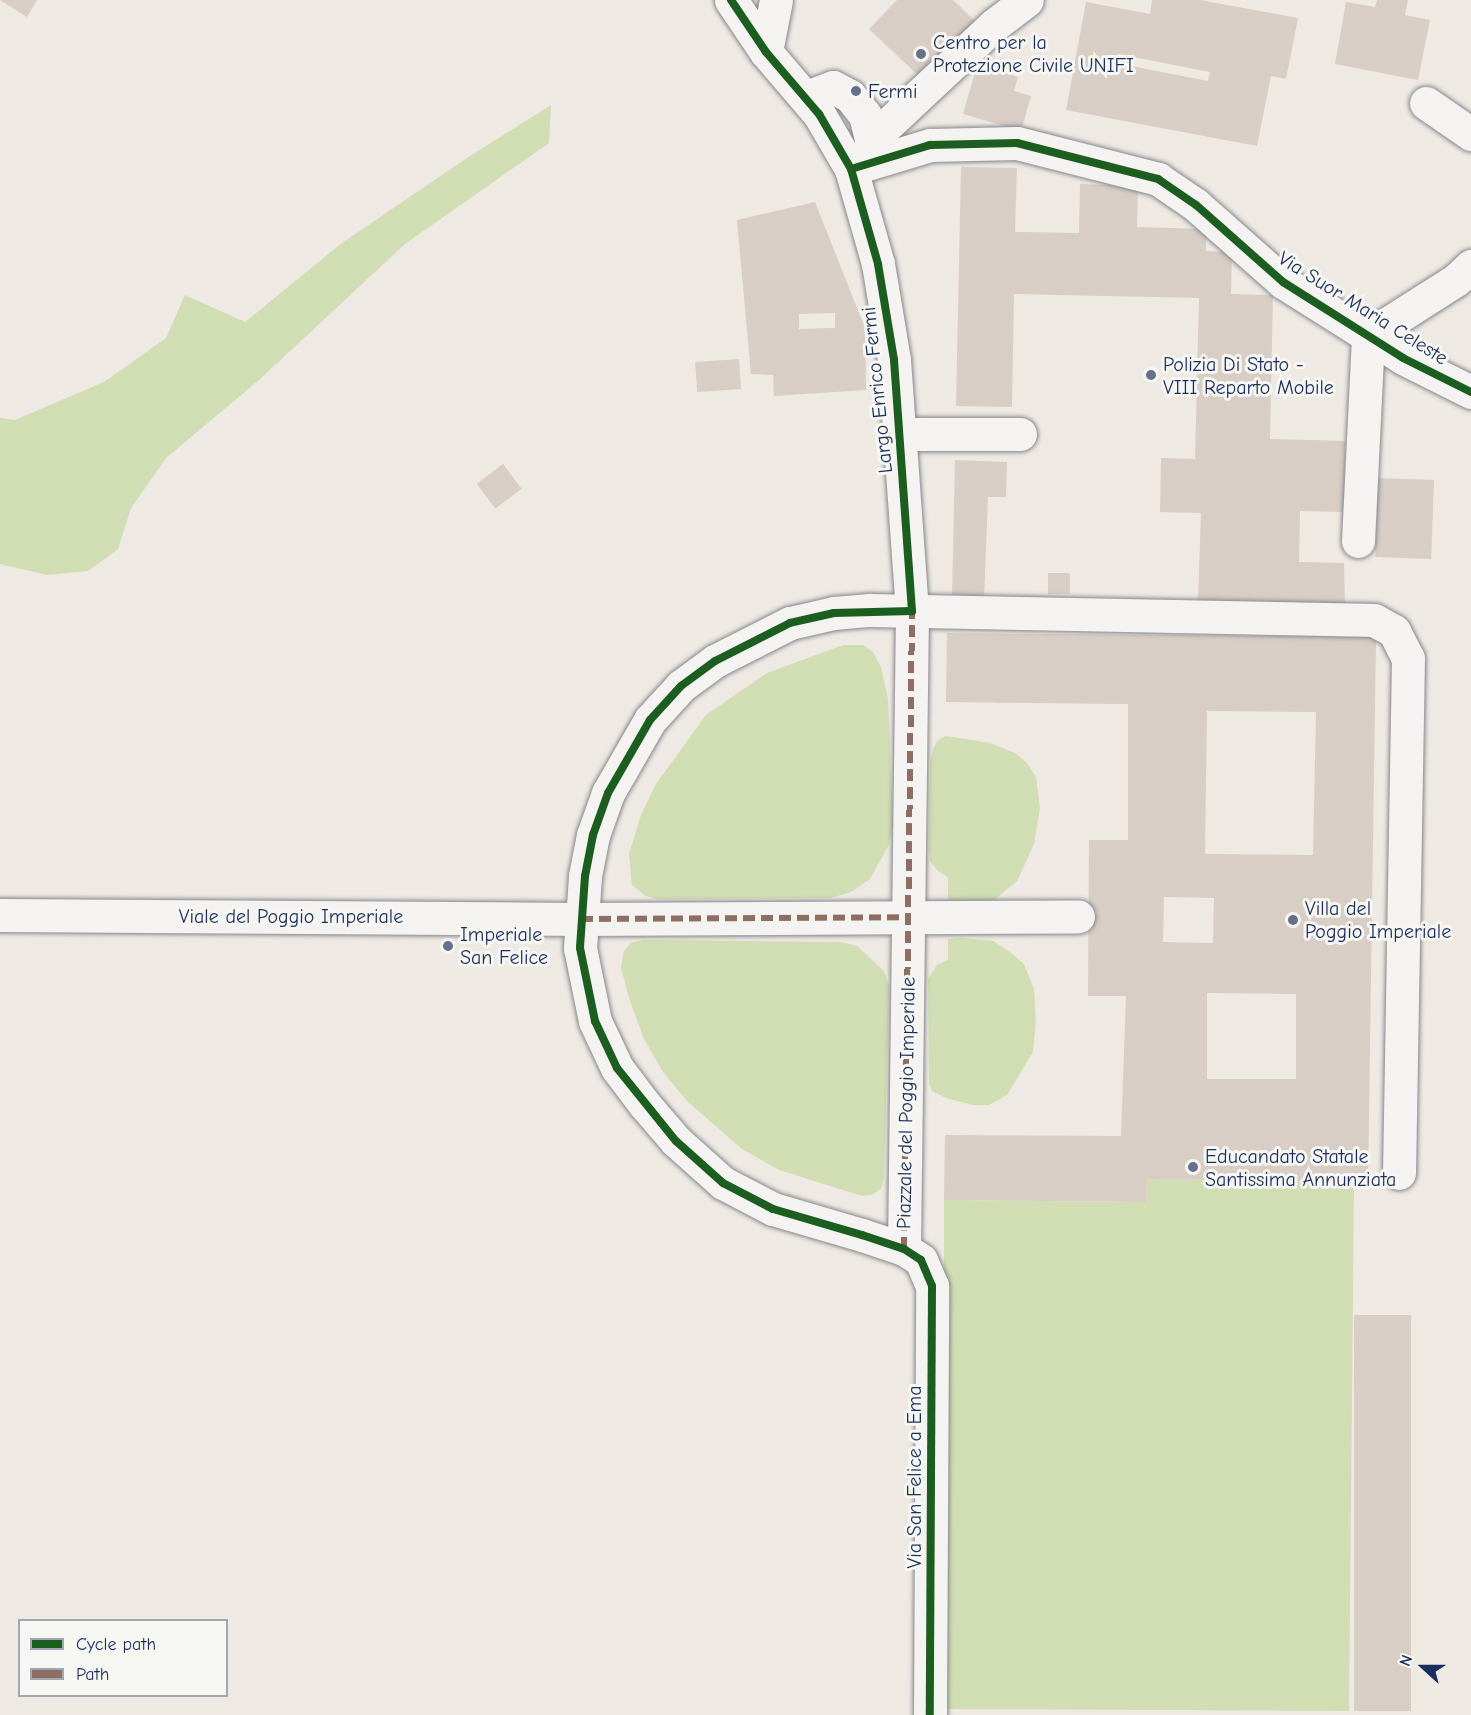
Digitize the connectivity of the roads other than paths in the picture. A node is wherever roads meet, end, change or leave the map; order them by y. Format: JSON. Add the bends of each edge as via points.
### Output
{"nodes":[{"id":1,"x":731,"y":0,"type":"edge"},
{"id":2,"x":776,"y":0,"type":"edge"},
{"id":3,"x":1027,"y":0,"type":"edge"},
{"id":4,"x":766,"y":51,"type":"junction"},
{"id":5,"x":1426,"y":103,"type":"dead end"},
{"id":6,"x":1471,"y":134,"type":"edge"},
{"id":7,"x":866,"y":157,"type":"junction"},
{"id":8,"x":1466,"y":276,"type":"edge"},
{"id":9,"x":1368,"y":336,"type":"junction"},
{"id":10,"x":1471,"y":392,"type":"edge"},
{"id":11,"x":1020,"y":434,"type":"dead end"},
{"id":12,"x":900,"y":435,"type":"junction"},
{"id":13,"x":1358,"y":541,"type":"dead end"},
{"id":14,"x":912,"y":611,"type":"junction"},
{"id":15,"x":0,"y":915,"type":"edge"},
{"id":16,"x":1078,"y":916,"type":"dead end"},
{"id":17,"x":909,"y":917,"type":"junction"},
{"id":18,"x":581,"y":918,"type":"junction"},
{"id":19,"x":1399,"y":1173,"type":"dead end"},
{"id":20,"x":904,"y":1250,"type":"junction"},
{"id":21,"x":930,"y":1715,"type":"edge"}],
"edges":[{"from":1,"to":4,"type":"street","name":"Largo Enrico Fermi"},
{"from":2,"to":4,"type":"street"},
{"from":3,"to":7,"type":"street","via":[[994,25]]},
{"from":4,"to":7,"type":"street","name":"Largo Enrico Fermi","via":[[807,98],[839,144]]},
{"from":5,"to":6,"type":"street"},
{"from":7,"to":9,"type":"street","name":"Via Suor Maria Celeste","via":[[930,145],[1017,143],[1158,179],[1196,205],[1283,282]]},
{"from":7,"to":12,"type":"street","name":"Largo Enrico Fermi","via":[[894,360]]},
{"from":8,"to":9,"type":"street"},
{"from":9,"to":10,"type":"street","name":"Via Suor Maria Celeste"},
{"from":9,"to":13,"type":"street"},
{"from":11,"to":12,"type":"street"},
{"from":12,"to":14,"type":"street","name":"Largo Enrico Fermi"},
{"from":14,"to":17,"type":"street","name":"Piazzale del Poggio Imperiale"},
{"from":14,"to":18,"type":"street","name":"Piazzale del Poggio Imperiale","via":[[834,613],[790,623],[715,661],[681,686],[650,720],[608,793],[593,835]]},
{"from":14,"to":19,"type":"street","via":[[1374,620],[1394,631],[1408,658]]},
{"from":15,"to":18,"type":"street","name":"Viale del Poggio Imperiale"},
{"from":16,"to":17,"type":"street"},
{"from":17,"to":18,"type":"street"},
{"from":17,"to":20,"type":"street","name":"Piazzale del Poggio Imperiale"},
{"from":18,"to":20,"type":"street","name":"Piazzale del Poggio Imperiale","via":[[580,948],[596,1021],[617,1068],[676,1141],[723,1183],[773,1209]]},
{"from":20,"to":21,"type":"street","name":"Via San Felice a Ema","via":[[921,1260],[932,1286]]}]}
